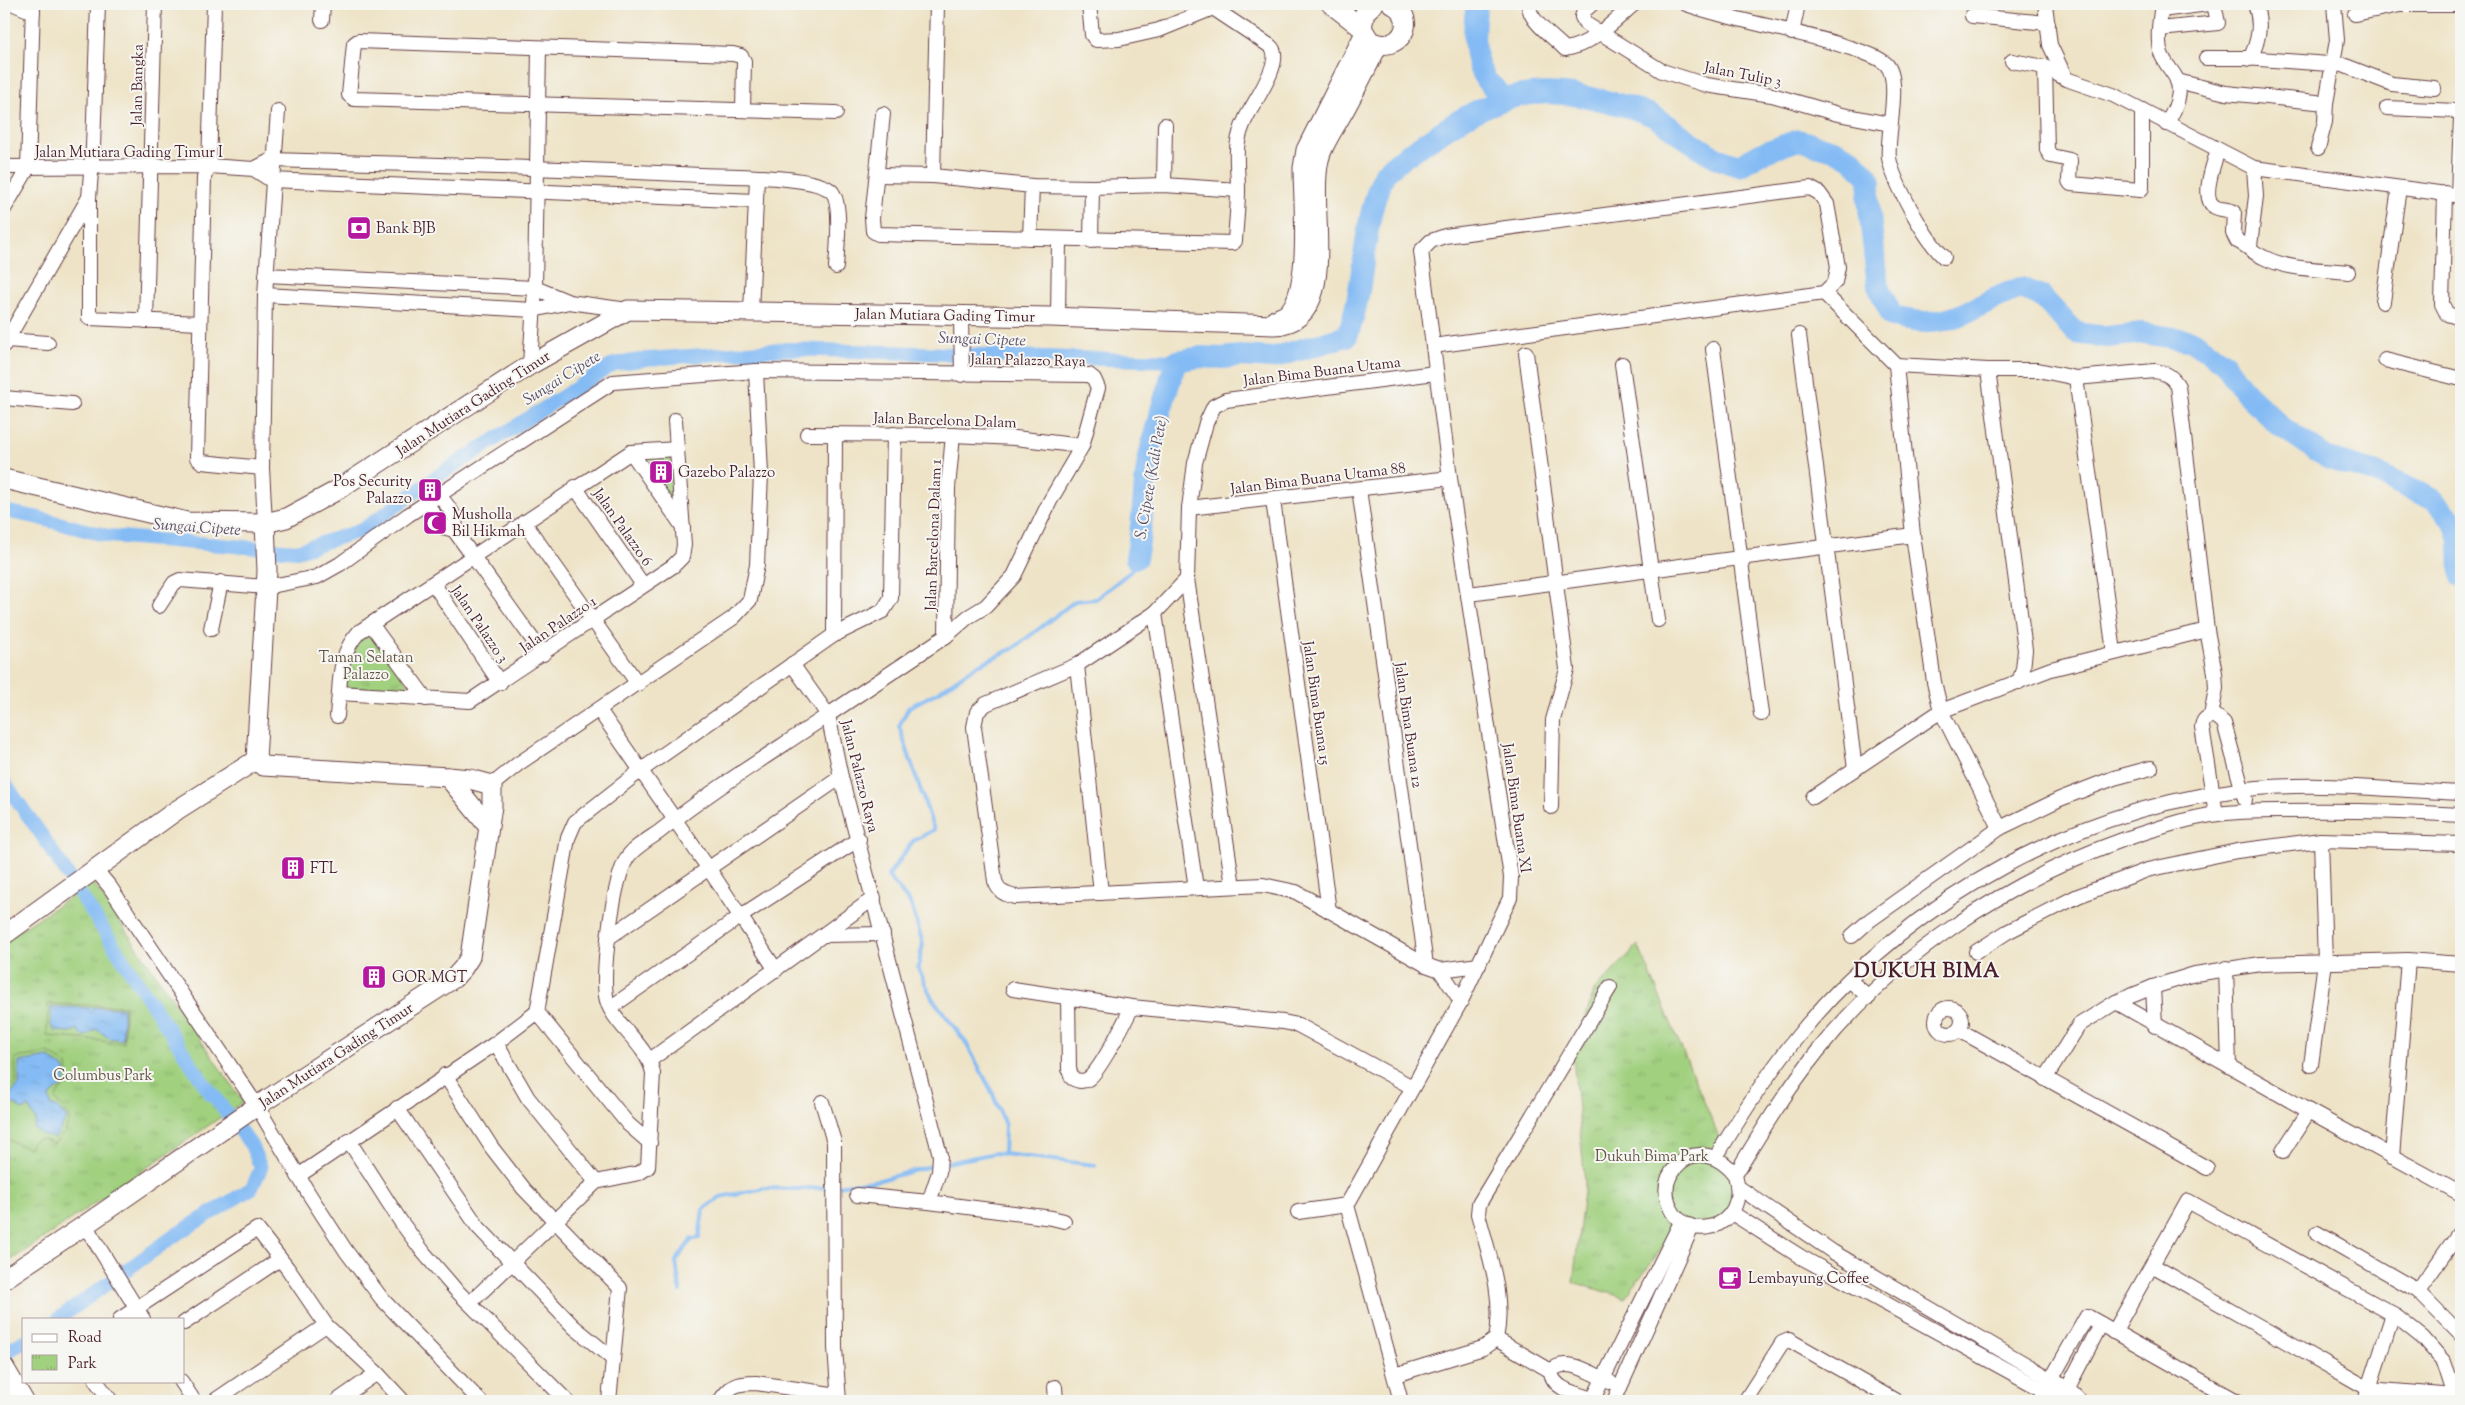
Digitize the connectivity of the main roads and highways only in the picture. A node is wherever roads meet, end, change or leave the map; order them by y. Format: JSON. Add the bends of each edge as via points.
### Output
{"nodes":[{"id":1,"x":1331,"y":4,"type":"edge"},
{"id":2,"x":1374,"y":4,"type":"edge"},
{"id":3,"x":1392,"y":4,"type":"edge"},
{"id":4,"x":1368,"y":36,"type":"junction"},
{"id":5,"x":4,"y":479,"type":"edge"},
{"id":6,"x":266,"y":528,"type":"junction"},
{"id":7,"x":256,"y":760,"type":"junction"},
{"id":8,"x":448,"y":777,"type":"junction"},
{"id":9,"x":488,"y":826,"type":"junction"},
{"id":10,"x":4,"y":935,"type":"edge"},
{"id":11,"x":4,"y":1279,"type":"edge"},
{"id":12,"x":4,"y":1367,"type":"edge"},
{"id":13,"x":24,"y":1401,"type":"edge"}],
"edges":[{"from":1,"to":4,"type":"main road"},
{"from":2,"to":4,"type":"main road","name":"Jalan Mutiara Gading Timur","via":[[1365,12]]},
{"from":3,"to":4,"type":"main road","via":[[1405,20],[1400,38],[1390,45]]},
{"from":4,"to":6,"type":"main road","name":"Jalan Mutiara Gading Timur","via":[[1304,157],[1304,266],[1298,297],[1287,314],[1262,323],[628,310],[530,364],[334,492]]},
{"from":5,"to":6,"type":"main road","name":"Jalan Mutiara Gading Timur","via":[[187,522]]},
{"from":6,"to":7,"type":"main road"},
{"from":7,"to":8,"type":"main road","via":[[263,766]]},
{"from":7,"to":10,"type":"main road","via":[[177,810]]},
{"from":8,"to":9,"type":"main road"},
{"from":8,"to":9,"type":"main road","name":"Jalan Mutiara Gading Timur","via":[[492,785]]},
{"from":9,"to":11,"type":"main road","name":"Jalan Mutiara Gading Timur","via":[[470,957],[454,978],[250,1111]]},
{"from":12,"to":13,"type":"main road"}]}
